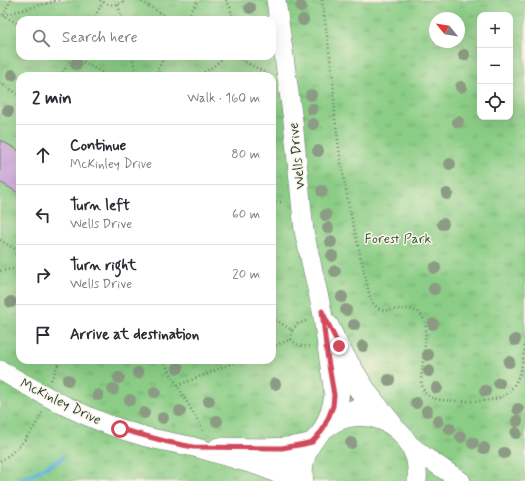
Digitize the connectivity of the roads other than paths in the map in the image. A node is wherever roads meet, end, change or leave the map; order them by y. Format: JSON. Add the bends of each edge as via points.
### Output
{"nodes":[{"id":1,"x":276,"y":0,"type":"edge"},
{"id":2,"x":315,"y":316,"type":"junction"},
{"id":3,"x":0,"y":370,"type":"edge"},
{"id":4,"x":317,"y":436,"type":"junction"},
{"id":5,"x":406,"y":439,"type":"junction"},
{"id":6,"x":193,"y":447,"type":"junction"},
{"id":7,"x":291,"y":481,"type":"edge"},
{"id":8,"x":304,"y":481,"type":"edge"},
{"id":9,"x":417,"y":481,"type":"edge"},
{"id":10,"x":461,"y":481,"type":"edge"}],
"edges":[{"from":1,"to":2,"type":"street","name":"Wells Drive","via":[[293,121]]},
{"from":2,"to":4,"type":"street","name":"Wells Drive","via":[[327,354],[334,395],[331,411]]},
{"from":2,"to":5,"type":"street","name":"Wells Drive","via":[[339,346],[368,394]]},
{"from":3,"to":6,"type":"street","name":"McKinley Drive","via":[[96,420],[144,436]]},
{"from":4,"to":5,"type":"street","name":"McKinley Drive","via":[[340,420],[361,416],[382,420]]},
{"from":4,"to":6,"type":"street","name":"McKinley Drive","via":[[299,445],[282,448]]},
{"from":4,"to":8,"type":"street","name":"Wells Drive","via":[[305,457],[302,474]]},
{"from":5,"to":9,"type":"street","via":[[415,456]]},
{"from":5,"to":10,"type":"street","via":[[424,456]]},
{"from":6,"to":7,"type":"street","name":"McKinley Drive","via":[[254,464]]}]}
